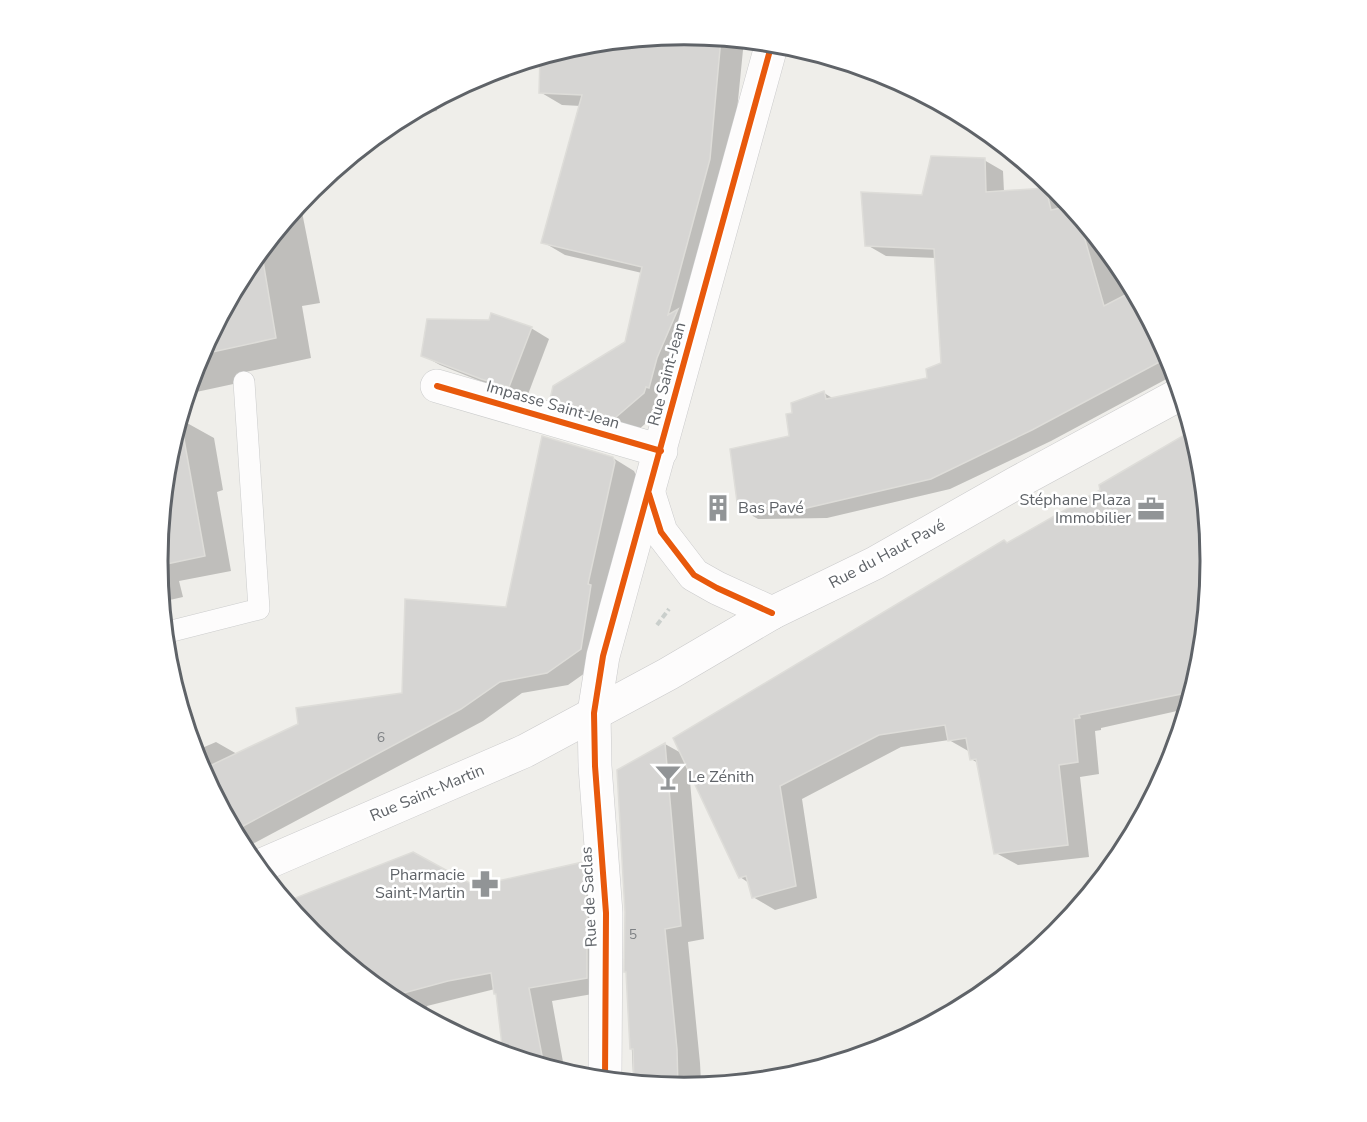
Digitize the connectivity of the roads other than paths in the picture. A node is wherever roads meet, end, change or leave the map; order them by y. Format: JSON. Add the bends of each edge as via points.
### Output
{"nodes":[{"id":1,"x":769,"y":52,"type":"edge"},
{"id":2,"x":244,"y":382,"type":"dead end"},
{"id":3,"x":437,"y":386,"type":"dead end"},
{"id":4,"x":1173,"y":398,"type":"edge"},
{"id":5,"x":661,"y":451,"type":"junction"},
{"id":6,"x":649,"y":494,"type":"junction"},
{"id":7,"x":772,"y":613,"type":"junction"},
{"id":8,"x":172,"y":631,"type":"edge"},
{"id":9,"x":594,"y":713,"type":"junction"},
{"id":10,"x":265,"y":863,"type":"edge"},
{"id":11,"x":605,"y":1071,"type":"edge"}],
"edges":[{"from":1,"to":5,"type":"street","name":"Rue Saint-Jean"},
{"from":2,"to":8,"type":"lane","via":[[259,609]]},
{"from":3,"to":5,"type":"street","name":"Impasse Saint-Jean"},
{"from":4,"to":7,"type":"street","name":"Rue du Haut Pavé","via":[[875,563]]},
{"from":5,"to":6,"type":"street","name":"Rue Saint-Jean"},
{"from":6,"to":7,"type":"street","via":[[661,532],[694,575]]},
{"from":6,"to":9,"type":"street","name":"Rue Saint-Jean","via":[[603,656]]},
{"from":7,"to":9,"type":"street","name":"Rue du Haut Pavé"},
{"from":9,"to":10,"type":"street","name":"Rue Saint-Martin","via":[[525,750]]},
{"from":9,"to":11,"type":"street","name":"Rue de Saclas","via":[[606,914]]}]}
